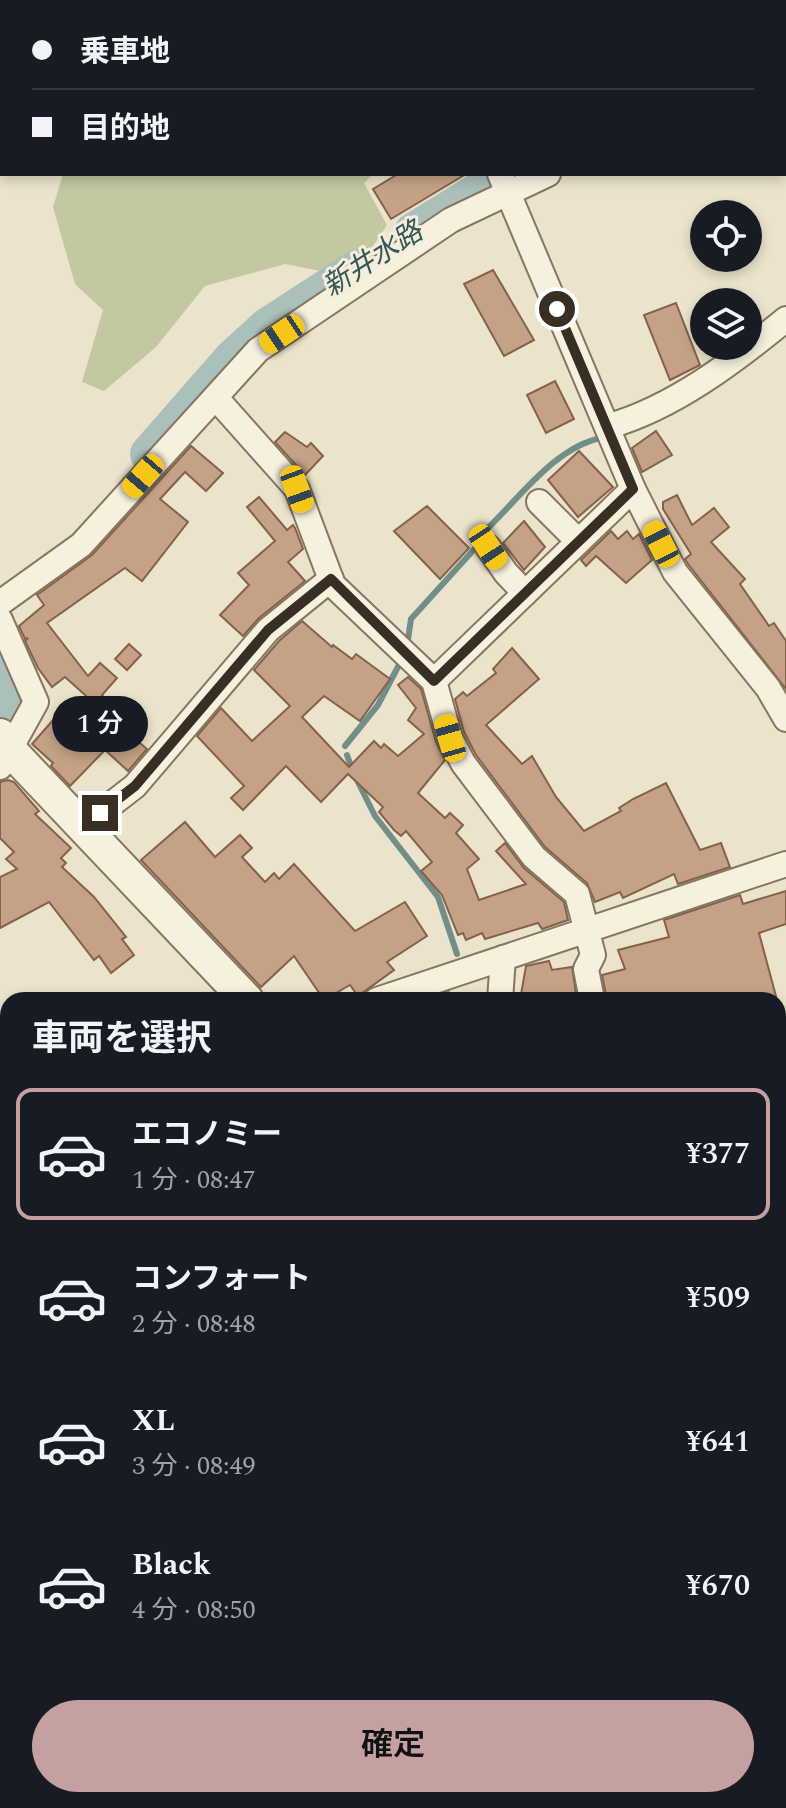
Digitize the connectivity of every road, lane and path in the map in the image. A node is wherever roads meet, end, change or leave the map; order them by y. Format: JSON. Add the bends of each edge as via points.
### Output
{"nodes":[{"id":1,"x":538,"y":176,"type":"edge"},
{"id":2,"x":502,"y":183,"type":"edge"},
{"id":3,"x":783,"y":328,"type":"edge"},
{"id":4,"x":216,"y":398,"type":"junction"},
{"id":5,"x":609,"y":426,"type":"junction"},
{"id":6,"x":633,"y":489,"type":"junction"},
{"id":7,"x":539,"y":502,"type":"dead end"},
{"id":8,"x":578,"y":541,"type":"junction"},
{"id":9,"x":488,"y":547,"type":"dead end"},
{"id":10,"x":331,"y":579,"type":"junction"},
{"id":11,"x":525,"y":593,"type":"junction"},
{"id":12,"x":0,"y":603,"type":"edge"},
{"id":13,"x":0,"y":620,"type":"edge"},
{"id":14,"x":434,"y":681,"type":"junction"},
{"id":15,"x":786,"y":719,"type":"edge"},
{"id":16,"x":3,"y":751,"type":"edge"},
{"id":17,"x":82,"y":827,"type":"junction"},
{"id":18,"x":786,"y":864,"type":"edge"},
{"id":19,"x":587,"y":929,"type":"junction"},
{"id":20,"x":503,"y":958,"type":"junction"},
{"id":21,"x":239,"y":992,"type":"edge"},
{"id":22,"x":401,"y":992,"type":"edge"},
{"id":23,"x":501,"y":992,"type":"edge"},
{"id":24,"x":590,"y":992,"type":"edge"}],
"edges":[{"from":1,"to":2,"type":"street"},
{"from":2,"to":4,"type":"street","via":[[258,350]]},
{"from":2,"to":5,"type":"street"},
{"from":3,"to":5,"type":"street","via":[[641,416]]},
{"from":4,"to":10,"type":"street","via":[[297,489]]},
{"from":4,"to":12,"type":"street","via":[[81,545]]},
{"from":5,"to":6,"type":"street"},
{"from":6,"to":8,"type":"street"},
{"from":6,"to":15,"type":"street","via":[[675,572],[768,688]]},
{"from":7,"to":8,"type":"street"},
{"from":8,"to":11,"type":"street"},
{"from":9,"to":11,"type":"street"},
{"from":10,"to":14,"type":"street"},
{"from":10,"to":17,"type":"street","via":[[268,630],[135,786]]},
{"from":11,"to":14,"type":"street"},
{"from":13,"to":16,"type":"street","via":[[36,702]]},
{"from":14,"to":19,"type":"street","via":[[463,763],[534,857],[577,894]]},
{"from":16,"to":17,"type":"street"},
{"from":17,"to":21,"type":"street"},
{"from":18,"to":19,"type":"street"},
{"from":19,"to":20,"type":"street"},
{"from":19,"to":24,"type":"street","via":[[593,955],[586,969]]},
{"from":20,"to":22,"type":"street"},
{"from":20,"to":23,"type":"street"}]}
